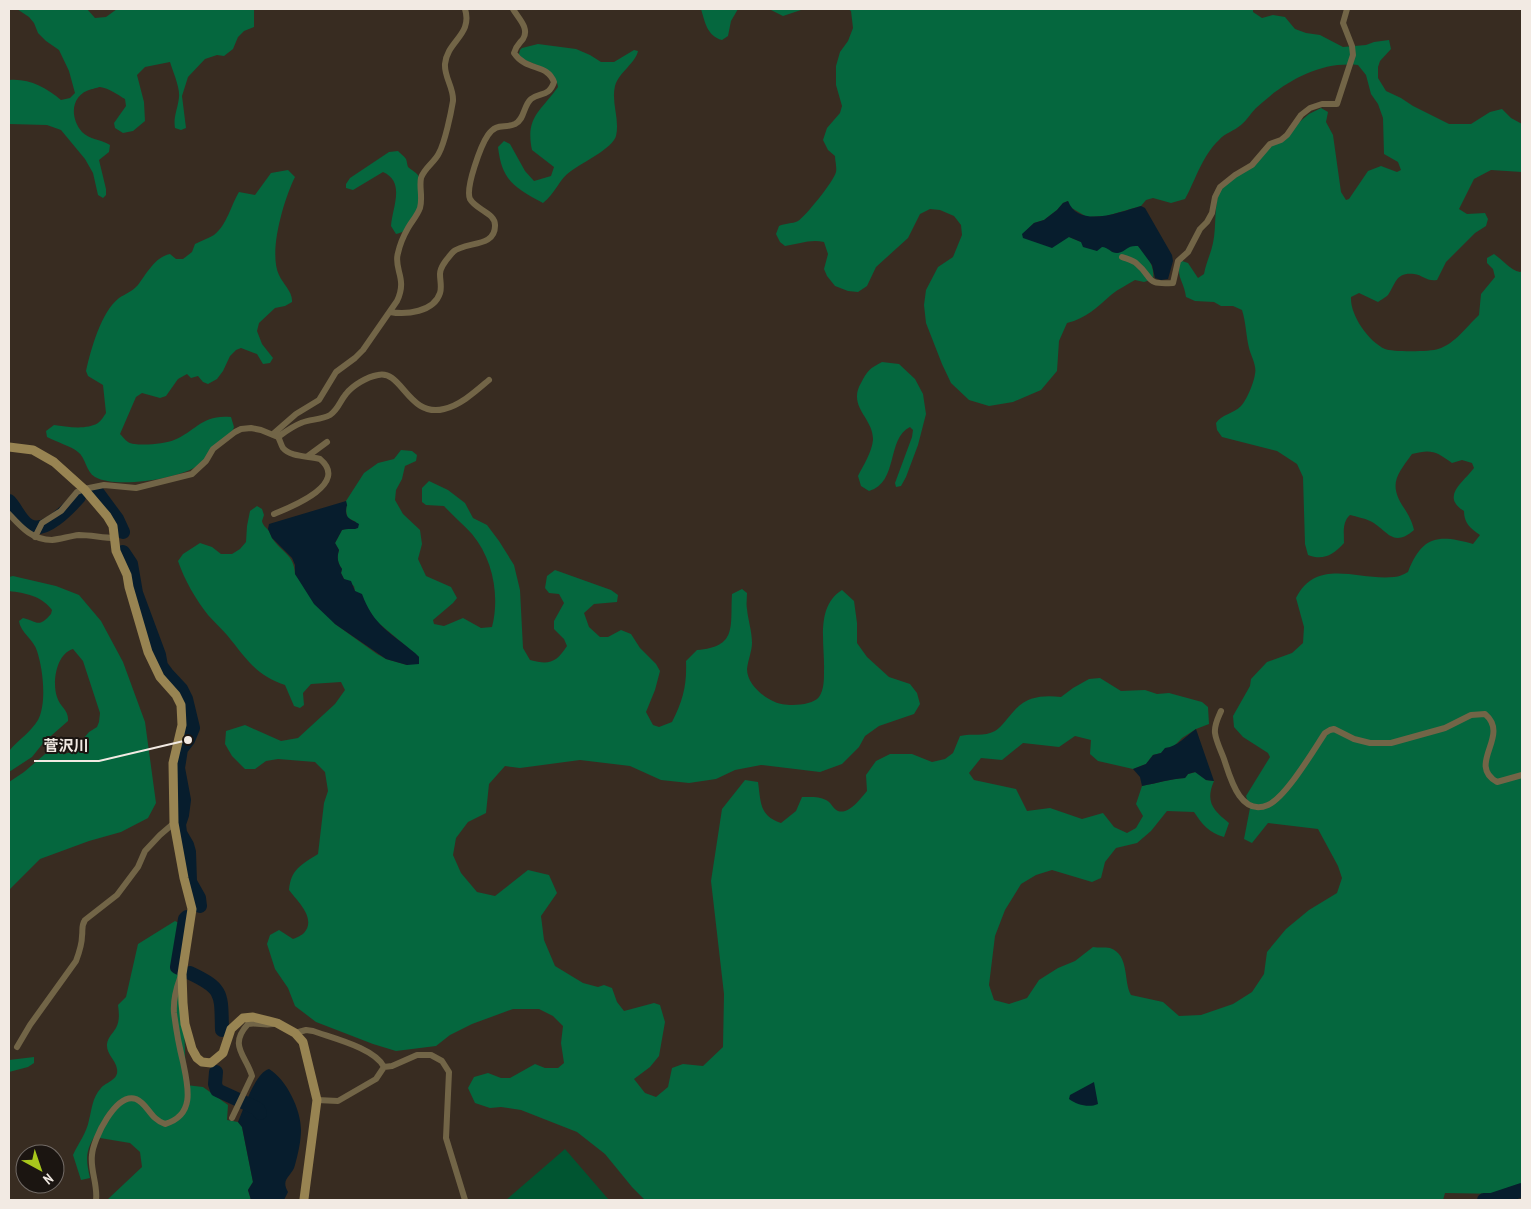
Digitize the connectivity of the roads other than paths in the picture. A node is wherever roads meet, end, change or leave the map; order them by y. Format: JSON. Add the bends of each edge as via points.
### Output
{"nodes":[{"id":1,"x":465,"y":9,"type":"edge"},
{"id":2,"x":513,"y":9,"type":"edge"},
{"id":3,"x":1347,"y":9,"type":"edge"},
{"id":4,"x":1122,"y":257,"type":"dead end"},
{"id":5,"x":390,"y":312,"type":"junction"},
{"id":6,"x":489,"y":380,"type":"dead end"},
{"id":7,"x":276,"y":436,"type":"junction"},
{"id":8,"x":327,"y":442,"type":"dead end"},
{"id":9,"x":9,"y":447,"type":"edge"},
{"id":10,"x":308,"y":456,"type":"junction"},
{"id":11,"x":84,"y":489,"type":"junction"},
{"id":12,"x":9,"y":514,"type":"edge"},
{"id":13,"x":274,"y":514,"type":"dead end"},
{"id":14,"x":37,"y":534,"type":"junction"},
{"id":15,"x":115,"y":538,"type":"junction"},
{"id":16,"x":1221,"y":712,"type":"dead end"},
{"id":17,"x":1522,"y":775,"type":"edge"},
{"id":18,"x":174,"y":823,"type":"junction"},
{"id":19,"x":182,"y":974,"type":"junction"},
{"id":20,"x":277,"y":1023,"type":"junction"},
{"id":21,"x":295,"y":1032,"type":"junction"},
{"id":22,"x":17,"y":1047,"type":"dead end"},
{"id":23,"x":384,"y":1067,"type":"junction"},
{"id":24,"x":317,"y":1100,"type":"junction"},
{"id":25,"x":232,"y":1118,"type":"dead end"},
{"id":26,"x":304,"y":1199,"type":"edge"},
{"id":27,"x":96,"y":1200,"type":"edge"},
{"id":28,"x":465,"y":1200,"type":"edge"}],
"edges":[{"from":1,"to":5,"type":"street","via":[[465,29],[445,61],[453,94],[448,118],[439,153],[421,177],[419,211],[396,258],[402,284]]},
{"from":2,"to":5,"type":"street","via":[[525,32],[514,53],[527,65],[548,72],[554,82],[545,94],[532,99],[516,124],[499,126],[487,136],[469,182],[469,191],[470,199],[494,222],[493,234],[485,242],[462,246],[452,254],[440,271],[440,293],[431,304],[411,313]]},
{"from":3,"to":4,"type":"street","via":[[1343,23],[1354,55],[1337,104],[1310,108],[1287,135],[1270,144],[1252,165],[1220,187],[1207,222],[1178,262],[1173,283],[1151,281],[1136,263]]},
{"from":5,"to":7,"type":"street","via":[[363,350],[336,372],[319,400],[296,414]]},
{"from":6,"to":7,"type":"street","via":[[451,407],[436,410],[414,401],[389,376],[376,375],[350,390],[329,416],[299,424]]},
{"from":7,"to":10,"type":"street","via":[[287,451]]},
{"from":7,"to":11,"type":"street","via":[[251,428],[235,432],[214,448],[206,462],[192,474],[136,488],[104,485]]},
{"from":8,"to":10,"type":"street"},
{"from":9,"to":11,"type":"street","via":[[33,450],[43,455]]},
{"from":10,"to":13,"type":"street","via":[[324,462],[327,480],[306,500]]},
{"from":11,"to":14,"type":"street","via":[[77,492],[61,511],[42,523]]},
{"from":11,"to":15,"type":"street","via":[[107,516]]},
{"from":12,"to":14,"type":"street","via":[[26,532]]},
{"from":14,"to":15,"type":"street","via":[[53,540],[82,535]]},
{"from":15,"to":18,"type":"street","via":[[116,551],[127,575],[148,652],[160,677],[181,705],[182,725],[173,763]]},
{"from":16,"to":17,"type":"street","via":[[1214,733],[1234,790],[1254,807],[1269,805],[1278,797],[1330,730],[1370,743],[1391,743],[1445,728],[1471,715],[1485,714],[1490,718],[1494,731],[1484,768],[1487,774],[1497,782]]},
{"from":18,"to":19,"type":"street","via":[[192,908]]},
{"from":18,"to":22,"type":"street","via":[[145,851],[138,867],[117,895],[82,924],[76,961]]},
{"from":19,"to":20,"type":"street","via":[[187,1032],[192,1049],[202,1062],[211,1063],[223,1053],[231,1029],[243,1018]]},
{"from":19,"to":27,"type":"street","via":[[174,1010],[188,1085],[185,1109],[179,1117],[165,1124],[154,1119],[136,1099],[130,1098],[119,1104],[93,1147]]},
{"from":20,"to":21,"type":"street"},
{"from":20,"to":25,"type":"street","via":[[269,1026],[248,1024],[241,1035],[240,1053],[252,1076]]},
{"from":21,"to":23,"type":"street","via":[[313,1031],[372,1053]]},
{"from":21,"to":24,"type":"street","via":[[303,1042]]},
{"from":23,"to":24,"type":"street","via":[[376,1079],[338,1101]]},
{"from":23,"to":28,"type":"street","via":[[417,1055],[430,1055],[442,1061],[448,1072],[446,1138]]},
{"from":24,"to":26,"type":"street"}]}
